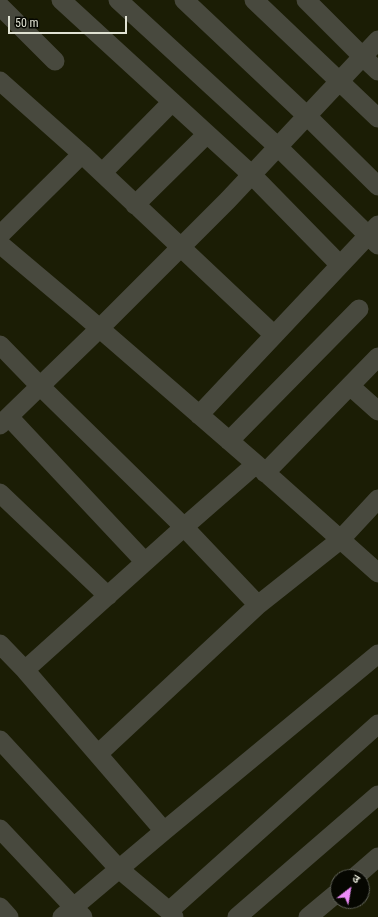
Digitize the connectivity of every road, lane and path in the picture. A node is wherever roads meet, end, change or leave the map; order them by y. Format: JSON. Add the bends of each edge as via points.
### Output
{"nodes":[{"id":1,"x":61,"y":0,"type":"edge"},
{"id":2,"x":118,"y":0,"type":"edge"},
{"id":3,"x":184,"y":0,"type":"edge"},
{"id":4,"x":254,"y":0,"type":"edge"},
{"id":5,"x":306,"y":0,"type":"edge"},
{"id":6,"x":0,"y":6,"type":"edge"},
{"id":7,"x":378,"y":40,"type":"edge"},
{"id":8,"x":363,"y":57,"type":"junction"},
{"id":9,"x":55,"y":61,"type":"dead end"},
{"id":10,"x":378,"y":71,"type":"edge"},
{"id":11,"x":0,"y":81,"type":"edge"},
{"id":12,"x":340,"y":82,"type":"junction"},
{"id":13,"x":172,"y":102,"type":"junction"},
{"id":14,"x":307,"y":116,"type":"junction"},
{"id":15,"x":378,"y":118,"type":"edge"},
{"id":16,"x":207,"y":134,"type":"junction"},
{"id":17,"x":278,"y":147,"type":"junction"},
{"id":18,"x":82,"y":154,"type":"junction"},
{"id":19,"x":102,"y":173,"type":"junction"},
{"id":20,"x":252,"y":175,"type":"junction"},
{"id":21,"x":378,"y":186,"type":"edge"},
{"id":22,"x":135,"y":205,"type":"junction"},
{"id":23,"x":0,"y":235,"type":"edge"},
{"id":24,"x":375,"y":235,"type":"edge"},
{"id":25,"x":0,"y":244,"type":"edge"},
{"id":26,"x":180,"y":248,"type":"junction"},
{"id":27,"x":340,"y":265,"type":"junction"},
{"id":28,"x":359,"y":309,"type":"dead end"},
{"id":29,"x":100,"y":328,"type":"junction"},
{"id":30,"x":274,"y":335,"type":"junction"},
{"id":31,"x":0,"y":345,"type":"edge"},
{"id":32,"x":378,"y":357,"type":"edge"},
{"id":33,"x":40,"y":386,"type":"junction"},
{"id":34,"x":350,"y":386,"type":"junction"},
{"id":35,"x":378,"y":411,"type":"edge"},
{"id":36,"x":199,"y":415,"type":"junction"},
{"id":37,"x":4,"y":421,"type":"edge"},
{"id":38,"x":229,"y":441,"type":"junction"},
{"id":39,"x":260,"y":469,"type":"junction"},
{"id":40,"x":0,"y":493,"type":"edge"},
{"id":41,"x":378,"y":499,"type":"edge"},
{"id":42,"x":184,"y":527,"type":"junction"},
{"id":43,"x":340,"y":540,"type":"junction"},
{"id":44,"x":145,"y":562,"type":"junction"},
{"id":45,"x":378,"y":573,"type":"edge"},
{"id":46,"x":108,"y":596,"type":"junction"},
{"id":47,"x":258,"y":605,"type":"junction"},
{"id":48,"x":0,"y":644,"type":"edge"},
{"id":49,"x":378,"y":654,"type":"edge"},
{"id":50,"x":25,"y":670,"type":"junction"},
{"id":51,"x":378,"y":724,"type":"edge"},
{"id":52,"x":0,"y":740,"type":"edge"},
{"id":53,"x":98,"y":754,"type":"junction"},
{"id":54,"x":378,"y":795,"type":"edge"},
{"id":55,"x":0,"y":829,"type":"edge"},
{"id":56,"x":164,"y":831,"type":"junction"},
{"id":57,"x":378,"y":857,"type":"edge"},
{"id":58,"x":119,"y":869,"type":"junction"},
{"id":59,"x":364,"y":869,"type":"edge"},
{"id":60,"x":330,"y":899,"type":"edge"},
{"id":61,"x":0,"y":907,"type":"edge"},
{"id":62,"x":73,"y":914,"type":"edge"},
{"id":63,"x":171,"y":914,"type":"edge"},
{"id":64,"x":9,"y":917,"type":"edge"},
{"id":65,"x":236,"y":917,"type":"edge"},
{"id":66,"x":308,"y":917,"type":"edge"}],
"edges":[{"from":1,"to":13,"type":"street"},
{"from":2,"to":17,"type":"street"},
{"from":3,"to":14,"type":"street"},
{"from":4,"to":12,"type":"street"},
{"from":5,"to":8,"type":"street"},
{"from":6,"to":9,"type":"street"},
{"from":7,"to":8,"type":"street"},
{"from":8,"to":10,"type":"street"},
{"from":8,"to":12,"type":"street"},
{"from":11,"to":18,"type":"street"},
{"from":12,"to":14,"type":"street"},
{"from":12,"to":15,"type":"street"},
{"from":13,"to":16,"type":"street"},
{"from":13,"to":19,"type":"street"},
{"from":14,"to":17,"type":"street"},
{"from":14,"to":21,"type":"street"},
{"from":16,"to":20,"type":"street"},
{"from":16,"to":22,"type":"street"},
{"from":17,"to":20,"type":"street"},
{"from":17,"to":24,"type":"street"},
{"from":18,"to":19,"type":"street"},
{"from":18,"to":23,"type":"street"},
{"from":19,"to":22,"type":"street"},
{"from":20,"to":26,"type":"street"},
{"from":20,"to":27,"type":"street"},
{"from":22,"to":26,"type":"street"},
{"from":24,"to":27,"type":"street"},
{"from":25,"to":29,"type":"street"},
{"from":26,"to":29,"type":"street"},
{"from":26,"to":30,"type":"street"},
{"from":27,"to":30,"type":"street"},
{"from":28,"to":38,"type":"street"},
{"from":29,"to":33,"type":"street"},
{"from":29,"to":36,"type":"street"},
{"from":30,"to":36,"type":"street"},
{"from":31,"to":33,"type":"street"},
{"from":32,"to":34,"type":"street"},
{"from":33,"to":37,"type":"street"},
{"from":33,"to":42,"type":"street"},
{"from":34,"to":35,"type":"street"},
{"from":34,"to":39,"type":"street"},
{"from":36,"to":38,"type":"street"},
{"from":37,"to":44,"type":"street"},
{"from":38,"to":39,"type":"street"},
{"from":39,"to":42,"type":"street"},
{"from":39,"to":43,"type":"street"},
{"from":40,"to":46,"type":"street"},
{"from":41,"to":43,"type":"street"},
{"from":42,"to":44,"type":"street"},
{"from":42,"to":47,"type":"street"},
{"from":43,"to":45,"type":"street"},
{"from":43,"to":47,"type":"street"},
{"from":44,"to":46,"type":"street"},
{"from":46,"to":50,"type":"street"},
{"from":47,"to":53,"type":"street"},
{"from":48,"to":50,"type":"street"},
{"from":49,"to":56,"type":"street"},
{"from":50,"to":53,"type":"street"},
{"from":51,"to":63,"type":"street"},
{"from":52,"to":58,"type":"street"},
{"from":53,"to":56,"type":"street"},
{"from":54,"to":65,"type":"street"},
{"from":55,"to":62,"type":"street"},
{"from":56,"to":58,"type":"street"},
{"from":57,"to":59,"type":"street"},
{"from":58,"to":62,"type":"street"},
{"from":58,"to":63,"type":"street"},
{"from":60,"to":66,"type":"street"},
{"from":61,"to":64,"type":"street"}]}
